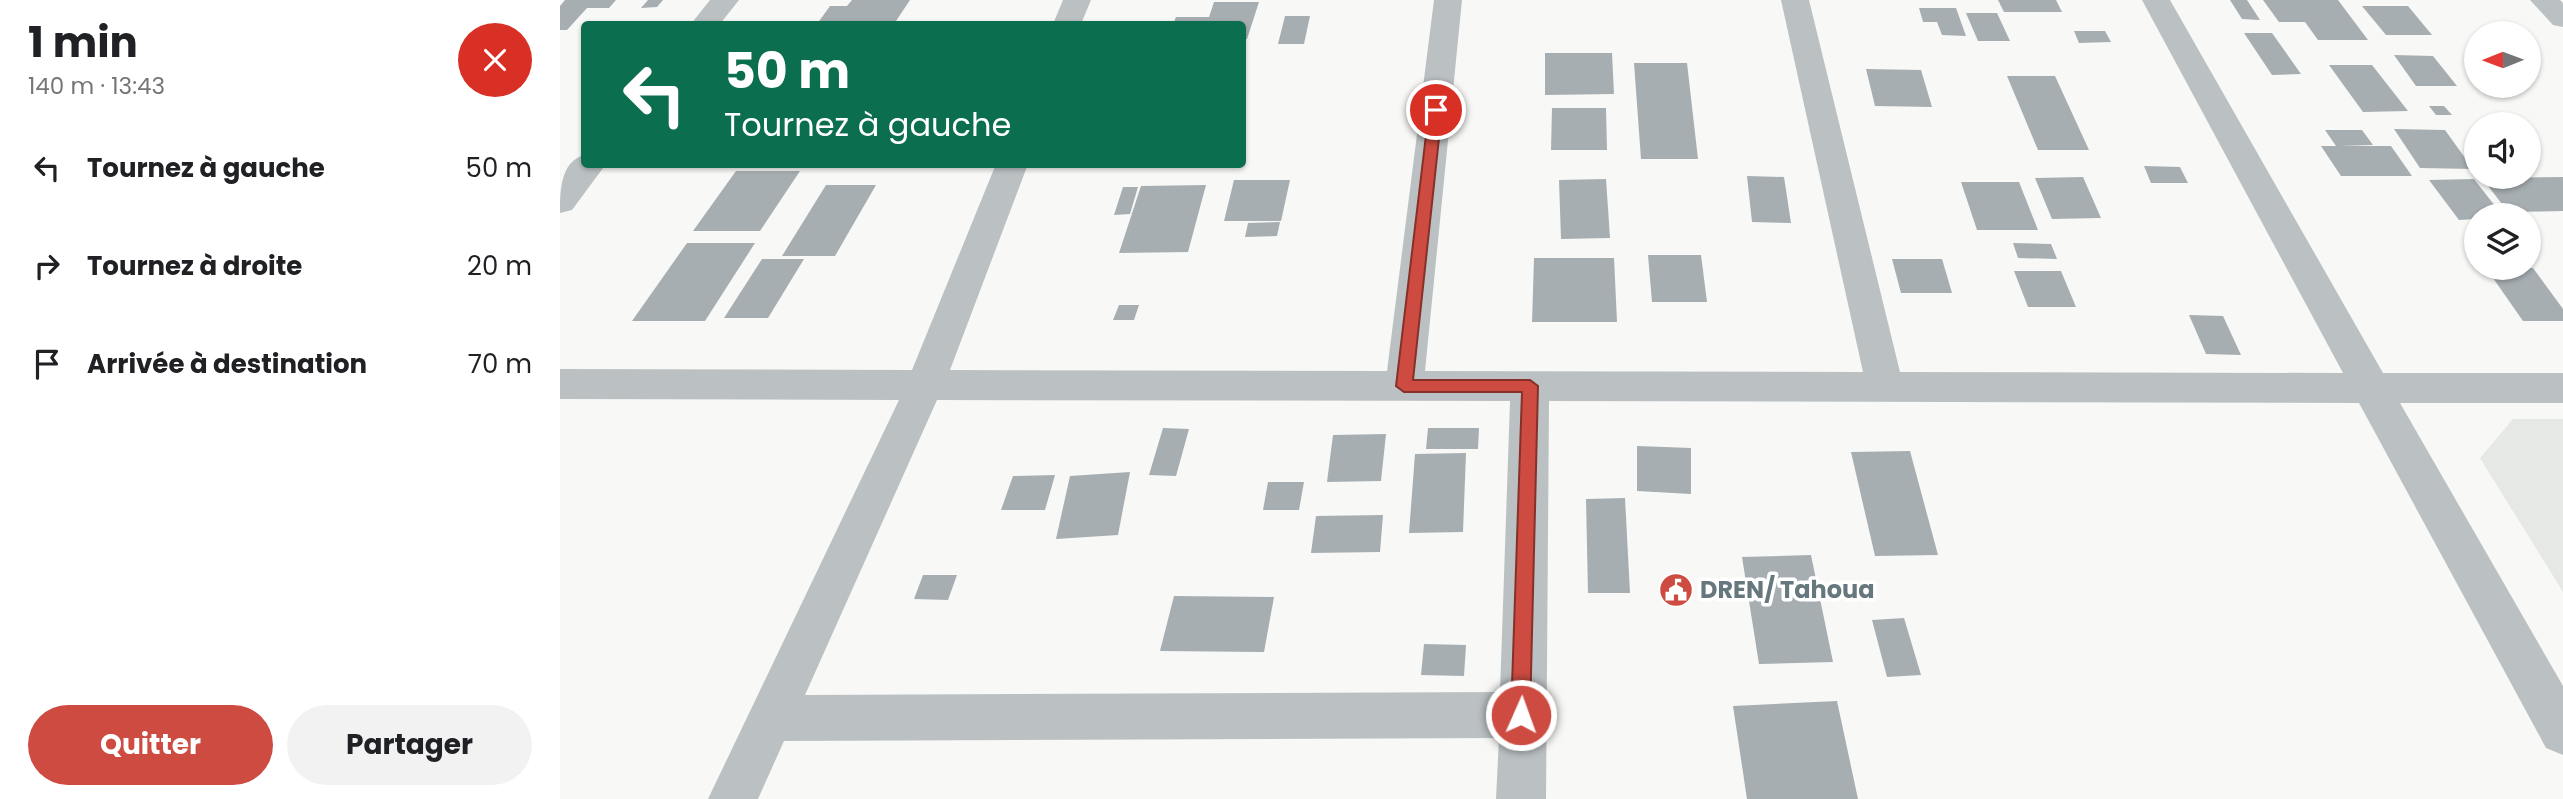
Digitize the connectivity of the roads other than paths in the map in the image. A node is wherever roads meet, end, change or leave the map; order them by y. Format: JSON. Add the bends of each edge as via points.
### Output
{"nodes":[{"id":1,"x":725,"y":0,"type":"edge"},
{"id":2,"x":1077,"y":0,"type":"edge"},
{"id":3,"x":1448,"y":0,"type":"edge"},
{"id":4,"x":1795,"y":0,"type":"edge"},
{"id":5,"x":2156,"y":0,"type":"edge"},
{"id":6,"x":2544,"y":0,"type":"edge"},
{"id":7,"x":2563,"y":19,"type":"edge"},
{"id":8,"x":708,"y":21,"type":"edge"},
{"id":9,"x":1068,"y":21,"type":"edge"},
{"id":10,"x":587,"y":168,"type":"edge"},
{"id":11,"x":1010,"y":168,"type":"edge"},
{"id":12,"x":560,"y":202,"type":"edge"},
{"id":13,"x":560,"y":384,"type":"edge"},
{"id":14,"x":925,"y":384,"type":"junction"},
{"id":15,"x":1404,"y":386,"type":"junction"},
{"id":16,"x":1530,"y":386,"type":"junction"},
{"id":17,"x":1885,"y":387,"type":"junction"},
{"id":18,"x":2372,"y":388,"type":"junction"},
{"id":19,"x":2563,"y":388,"type":"edge"},
{"id":20,"x":1521,"y":715,"type":"junction"},
{"id":21,"x":770,"y":718,"type":"junction"},
{"id":22,"x":2563,"y":732,"type":"edge"},
{"id":23,"x":733,"y":799,"type":"edge"},
{"id":24,"x":1521,"y":799,"type":"edge"}],
"edges":[{"from":1,"to":8,"type":"street"},
{"from":2,"to":9,"type":"street"},
{"from":3,"to":15,"type":"street"},
{"from":4,"to":17,"type":"street"},
{"from":5,"to":18,"type":"street"},
{"from":6,"to":7,"type":"street"},
{"from":10,"to":12,"type":"street"},
{"from":11,"to":14,"type":"street"},
{"from":13,"to":14,"type":"street"},
{"from":14,"to":15,"type":"street"},
{"from":14,"to":21,"type":"street"},
{"from":15,"to":16,"type":"street"},
{"from":16,"to":17,"type":"street"},
{"from":16,"to":20,"type":"street"},
{"from":17,"to":18,"type":"street"},
{"from":18,"to":19,"type":"street"},
{"from":18,"to":22,"type":"street"},
{"from":20,"to":21,"type":"street"},
{"from":20,"to":24,"type":"street"},
{"from":21,"to":23,"type":"street"}]}
